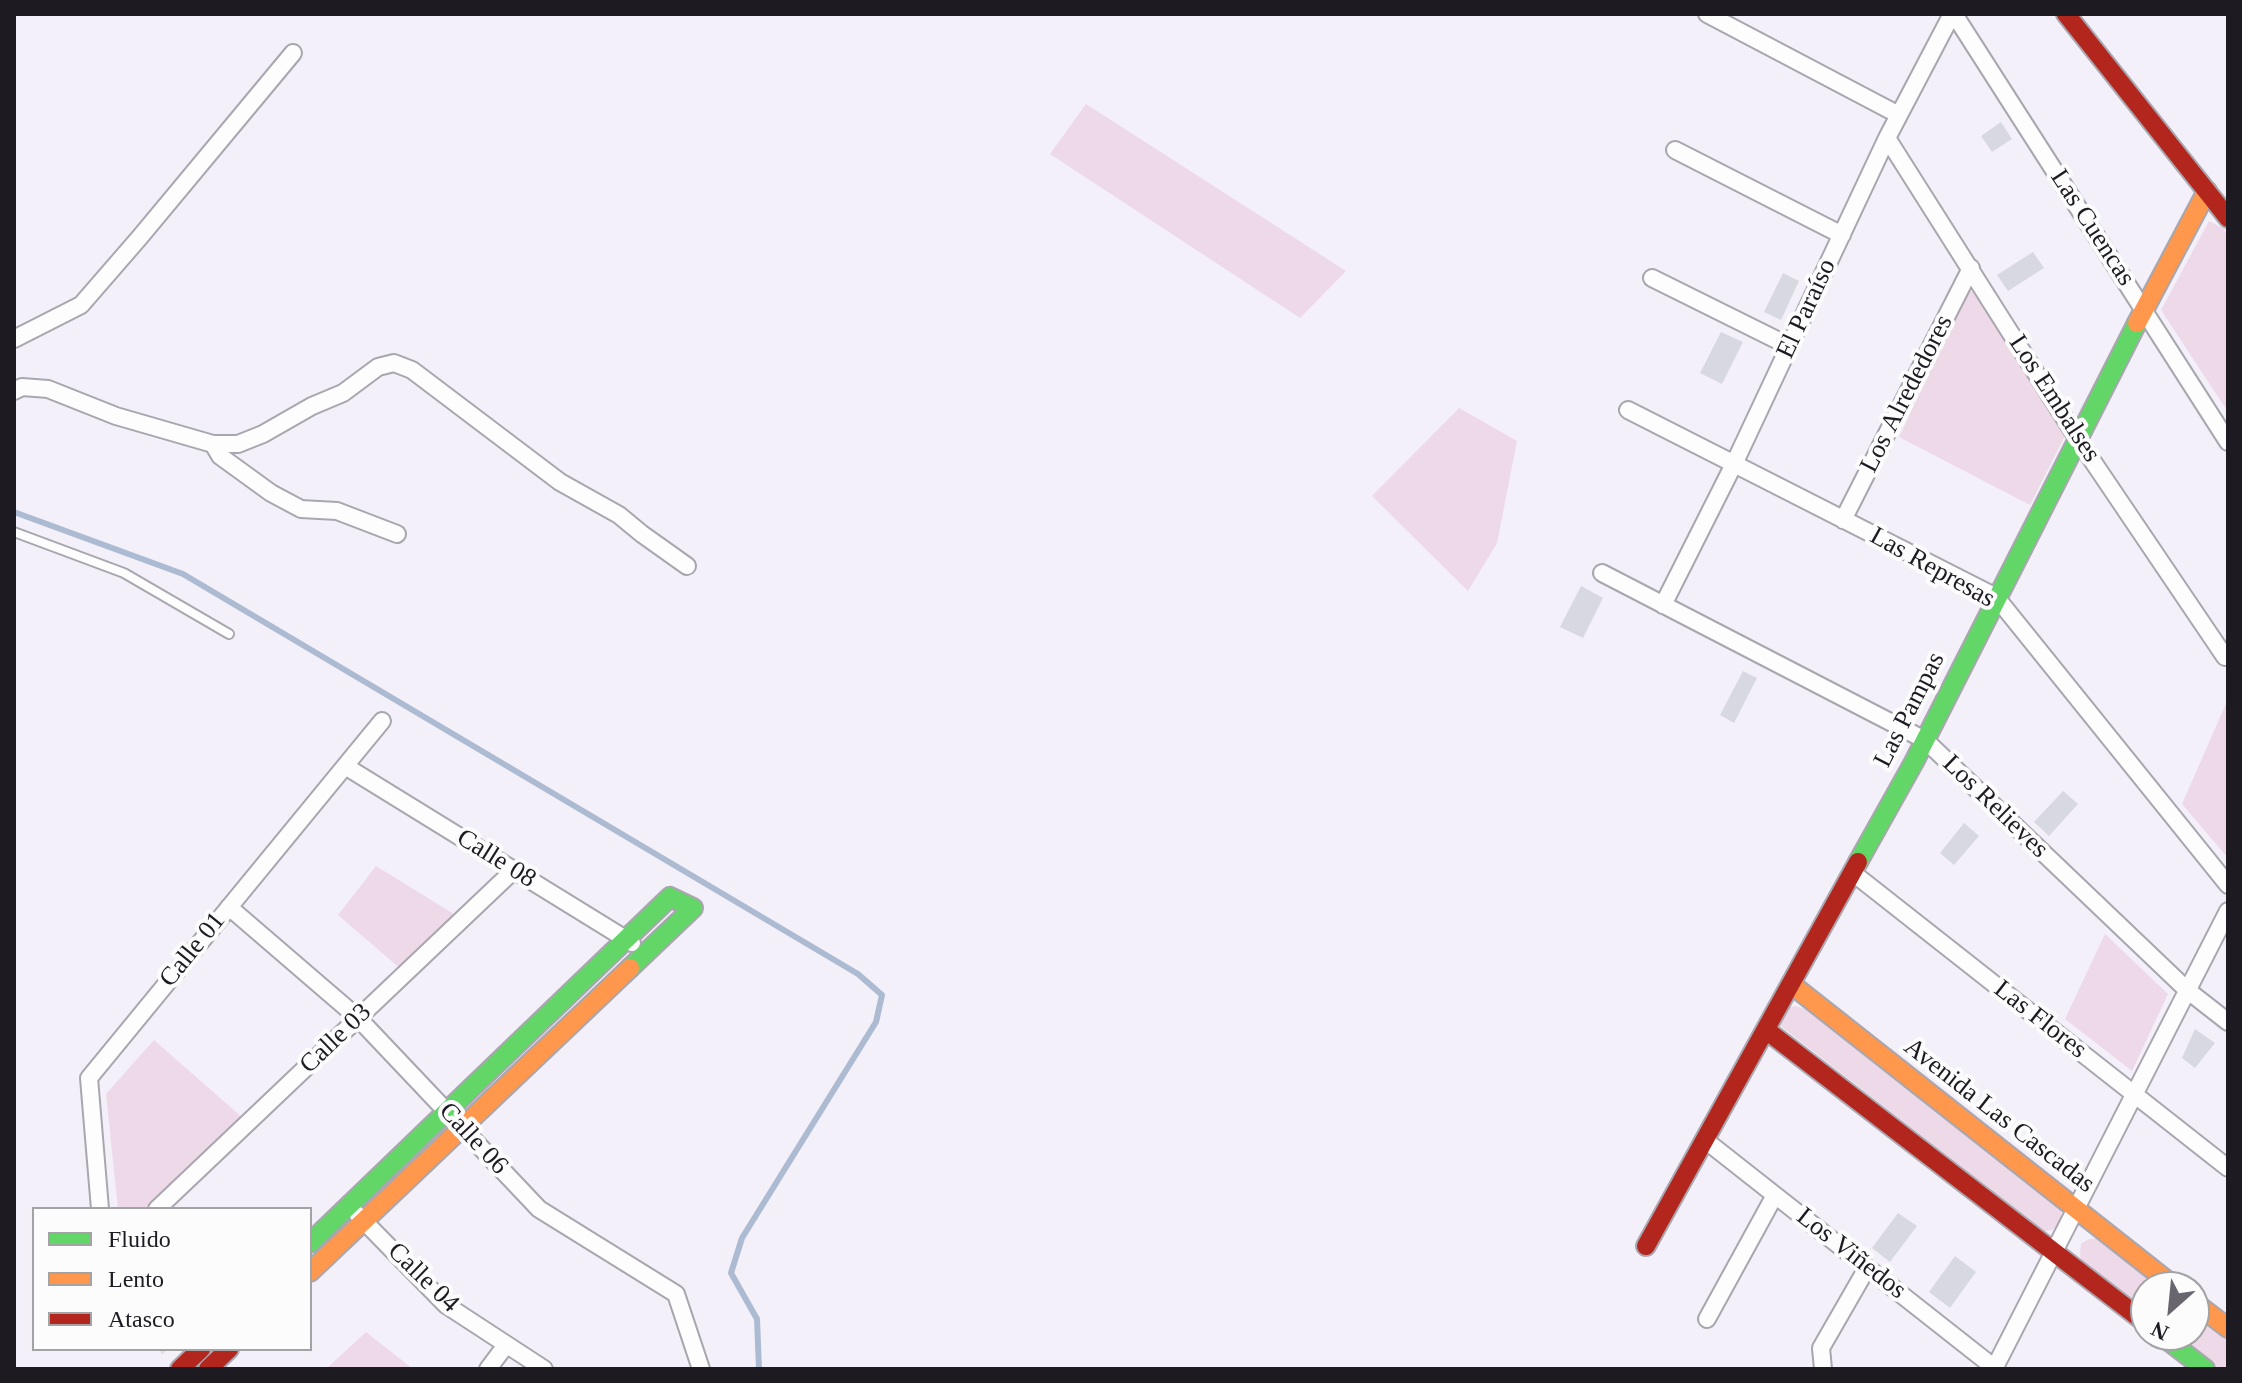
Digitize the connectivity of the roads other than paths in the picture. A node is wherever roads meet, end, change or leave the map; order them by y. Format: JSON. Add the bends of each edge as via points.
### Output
{"nodes":[{"id":1,"x":1707,"y":14,"type":"edge"},
{"id":2,"x":1953,"y":14,"type":"edge"},
{"id":3,"x":2066,"y":14,"type":"edge"},
{"id":4,"x":293,"y":53,"type":"dead end"},
{"id":5,"x":1899,"y":115,"type":"junction"},
{"id":6,"x":1887,"y":138,"type":"junction"},
{"id":7,"x":1675,"y":150,"type":"dead end"},
{"id":8,"x":2207,"y":191,"type":"junction"},
{"id":9,"x":2228,"y":218,"type":"edge"},
{"id":10,"x":1842,"y":235,"type":"junction"},
{"id":11,"x":1971,"y":268,"type":"junction"},
{"id":12,"x":1652,"y":278,"type":"dead end"},
{"id":13,"x":2144,"y":309,"type":"junction"},
{"id":14,"x":14,"y":339,"type":"edge"},
{"id":15,"x":1789,"y":346,"type":"junction"},
{"id":16,"x":14,"y":391,"type":"edge"},
{"id":17,"x":1628,"y":410,"type":"dead end"},
{"id":18,"x":2077,"y":438,"type":"junction"},
{"id":19,"x":2228,"y":442,"type":"edge"},
{"id":20,"x":213,"y":444,"type":"junction"},
{"id":21,"x":1734,"y":464,"type":"junction"},
{"id":22,"x":1843,"y":520,"type":"junction"},
{"id":23,"x":14,"y":532,"type":"edge"},
{"id":24,"x":397,"y":534,"type":"dead end"},
{"id":25,"x":687,"y":566,"type":"dead end"},
{"id":26,"x":1602,"y":573,"type":"dead end"},
{"id":27,"x":1996,"y":597,"type":"junction"},
{"id":28,"x":1663,"y":605,"type":"junction"},
{"id":29,"x":229,"y":634,"type":"dead end"},
{"id":30,"x":2225,"y":657,"type":"dead end"},
{"id":31,"x":382,"y":721,"type":"dead end"},
{"id":32,"x":1925,"y":740,"type":"junction"},
{"id":33,"x":345,"y":766,"type":"junction"},
{"id":34,"x":514,"y":870,"type":"junction"},
{"id":35,"x":1853,"y":873,"type":"junction"},
{"id":36,"x":2228,"y":885,"type":"edge"},
{"id":37,"x":229,"y":907,"type":"junction"},
{"id":38,"x":2228,"y":911,"type":"edge"},
{"id":39,"x":626,"y":939,"type":"junction"},
{"id":40,"x":647,"y":952,"type":"junction"},
{"id":41,"x":1791,"y":984,"type":"junction"},
{"id":42,"x":2187,"y":990,"type":"junction"},
{"id":43,"x":358,"y":1018,"type":"junction"},
{"id":44,"x":2228,"y":1022,"type":"edge"},
{"id":45,"x":1766,"y":1030,"type":"junction"},
{"id":46,"x":2133,"y":1093,"type":"junction"},
{"id":47,"x":447,"y":1112,"type":"junction"},
{"id":48,"x":462,"y":1128,"type":"junction"},
{"id":49,"x":1705,"y":1140,"type":"junction"},
{"id":50,"x":2226,"y":1162,"type":"edge"},
{"id":51,"x":1775,"y":1195,"type":"junction"},
{"id":52,"x":349,"y":1206,"type":"junction"},
{"id":53,"x":100,"y":1207,"type":"edge"},
{"id":54,"x":159,"y":1207,"type":"edge"},
{"id":55,"x":2075,"y":1210,"type":"junction"},
{"id":56,"x":364,"y":1220,"type":"junction"},
{"id":57,"x":312,"y":1241,"type":"edge"},
{"id":58,"x":1646,"y":1246,"type":"dead end"},
{"id":59,"x":2054,"y":1251,"type":"junction"},
{"id":60,"x":1867,"y":1268,"type":"junction"},
{"id":61,"x":312,"y":1270,"type":"edge"},
{"id":62,"x":2154,"y":1271,"type":"edge"},
{"id":63,"x":2130,"y":1310,"type":"edge"},
{"id":64,"x":2210,"y":1314,"type":"edge"},
{"id":65,"x":1707,"y":1319,"type":"dead end"},
{"id":66,"x":2228,"y":1328,"type":"edge"},
{"id":67,"x":506,"y":1345,"type":"junction"},
{"id":68,"x":227,"y":1351,"type":"edge"},
{"id":69,"x":2182,"y":1351,"type":"edge"},
{"id":70,"x":208,"y":1369,"type":"edge"},
{"id":71,"x":488,"y":1369,"type":"edge"},
{"id":72,"x":544,"y":1369,"type":"edge"},
{"id":73,"x":701,"y":1369,"type":"edge"},
{"id":74,"x":1823,"y":1369,"type":"edge"},
{"id":75,"x":1995,"y":1369,"type":"edge"},
{"id":76,"x":2205,"y":1369,"type":"edge"}],
"edges":[{"from":1,"to":5,"type":"street"},
{"from":2,"to":5,"type":"street","name":"El Paraíso"},
{"from":2,"to":13,"type":"street","name":"Las Cuencas"},
{"from":3,"to":8,"type":"street"},
{"from":4,"to":14,"type":"street","via":[[81,305]]},
{"from":5,"to":6,"type":"street","name":"El Paraíso"},
{"from":6,"to":10,"type":"street","name":"El Paraíso"},
{"from":6,"to":11,"type":"street","name":"Los Embalses"},
{"from":7,"to":10,"type":"street"},
{"from":8,"to":9,"type":"street"},
{"from":8,"to":13,"type":"street","name":"Las Pampas"},
{"from":10,"to":15,"type":"street","name":"El Paraíso"},
{"from":11,"to":18,"type":"street","name":"Los Embalses"},
{"from":11,"to":22,"type":"street","name":"Los Alrededores"},
{"from":12,"to":15,"type":"street"},
{"from":13,"to":18,"type":"street","name":"Las Pampas"},
{"from":13,"to":19,"type":"street","name":"Las Cuencas"},
{"from":15,"to":21,"type":"street","name":"El Paraíso"},
{"from":16,"to":20,"type":"street","via":[[48,389],[116,416]]},
{"from":17,"to":21,"type":"street","name":"Las Represas"},
{"from":18,"to":27,"type":"street","name":"Las Pampas"},
{"from":18,"to":30,"type":"street","name":"Los Embalses"},
{"from":20,"to":24,"type":"street","via":[[220,456],[301,509],[337,511]]},
{"from":20,"to":25,"type":"street","via":[[238,444],[263,434],[343,393],[378,367],[394,363],[412,370],[560,482],[619,515]]},
{"from":21,"to":22,"type":"street","name":"Las Represas"},
{"from":21,"to":28,"type":"street","name":"El Paraíso"},
{"from":22,"to":27,"type":"street","name":"Las Represas"},
{"from":23,"to":29,"type":"lane","via":[[124,573]]},
{"from":26,"to":28,"type":"street","name":"Los Relieves"},
{"from":27,"to":32,"type":"street","name":"Las Pampas"},
{"from":27,"to":36,"type":"street","name":"Las Represas"},
{"from":28,"to":32,"type":"street","name":"Los Relieves"},
{"from":31,"to":33,"type":"street","name":"Calle 01"},
{"from":32,"to":35,"type":"street","name":"Las Pampas"},
{"from":32,"to":42,"type":"street","name":"Los Relieves"},
{"from":33,"to":34,"type":"street","name":"Calle 08"},
{"from":33,"to":37,"type":"street","name":"Calle 01"},
{"from":34,"to":39,"type":"street","name":"Calle 08"},
{"from":34,"to":43,"type":"street","name":"Calle 03"},
{"from":35,"to":41,"type":"street","name":"Las Pampas"},
{"from":35,"to":46,"type":"street","name":"Las Flores"},
{"from":37,"to":43,"type":"street","name":"Calle 06"},
{"from":37,"to":53,"type":"street","name":"Calle 01","via":[[89,1078]]},
{"from":38,"to":42,"type":"street"},
{"from":39,"to":40,"type":"street","name":"Calle 08"},
{"from":39,"to":40,"type":"street","via":[[670,897],[693,908]]},
{"from":39,"to":47,"type":"street"},
{"from":40,"to":48,"type":"street"},
{"from":41,"to":45,"type":"street","name":"Las Pampas"},
{"from":41,"to":55,"type":"street","name":"Avenida Las Cascadas"},
{"from":42,"to":44,"type":"street","name":"Los Relieves"},
{"from":42,"to":46,"type":"street"},
{"from":43,"to":47,"type":"street","name":"Calle 06"},
{"from":43,"to":54,"type":"street","name":"Calle 03"},
{"from":45,"to":49,"type":"street","name":"Las Pampas"},
{"from":45,"to":59,"type":"street"},
{"from":46,"to":50,"type":"street","name":"Las Flores"},
{"from":46,"to":55,"type":"street"},
{"from":47,"to":48,"type":"street","name":"Calle 06"},
{"from":47,"to":52,"type":"street"},
{"from":48,"to":56,"type":"street"},
{"from":48,"to":73,"type":"street","name":"Calle 06","via":[[539,1209],[676,1294]]},
{"from":49,"to":51,"type":"street","name":"Los Viñedos"},
{"from":49,"to":58,"type":"street","name":"Las Pampas"},
{"from":51,"to":60,"type":"street","name":"Los Viñedos"},
{"from":51,"to":65,"type":"street"},
{"from":52,"to":56,"type":"street","name":"Calle 04"},
{"from":52,"to":57,"type":"street"},
{"from":55,"to":59,"type":"street"},
{"from":55,"to":62,"type":"street","name":"Avenida Las Cascadas"},
{"from":56,"to":61,"type":"street"},
{"from":56,"to":67,"type":"street","name":"Calle 04","via":[[446,1305]]},
{"from":59,"to":63,"type":"street"},
{"from":59,"to":75,"type":"street"},
{"from":60,"to":74,"type":"street","via":[[1821,1348]]},
{"from":60,"to":75,"type":"street","name":"Los Viñedos"},
{"from":64,"to":66,"type":"street"},
{"from":67,"to":71,"type":"street"},
{"from":67,"to":72,"type":"street","name":"Calle 04"},
{"from":68,"to":70,"type":"street"},
{"from":69,"to":76,"type":"street"}]}
